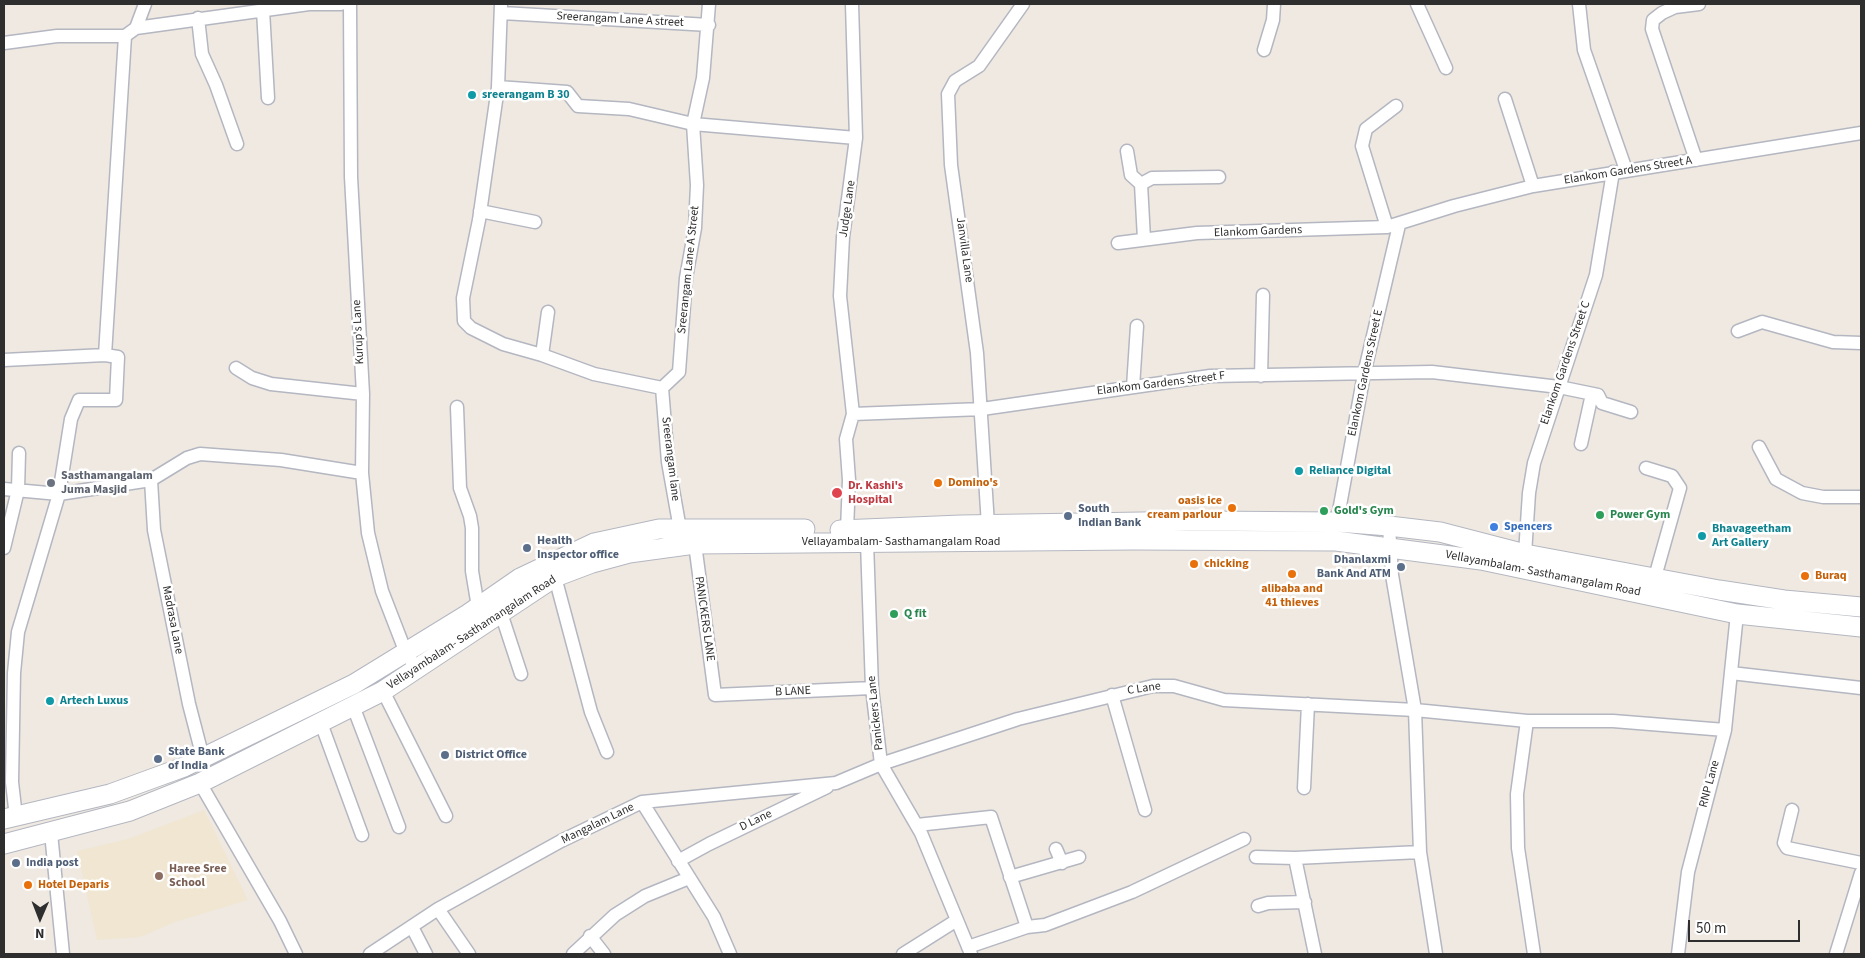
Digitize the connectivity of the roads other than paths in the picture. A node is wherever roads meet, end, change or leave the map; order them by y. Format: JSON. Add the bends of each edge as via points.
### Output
{"nodes":[{"id":1,"x":145,"y":4,"type":"edge"},
{"id":2,"x":341,"y":4,"type":"edge"},
{"id":3,"x":350,"y":4,"type":"edge"},
{"id":4,"x":709,"y":4,"type":"edge"},
{"id":5,"x":852,"y":4,"type":"edge"},
{"id":6,"x":1023,"y":4,"type":"edge"},
{"id":7,"x":1274,"y":4,"type":"edge"},
{"id":8,"x":1417,"y":4,"type":"edge"},
{"id":9,"x":1579,"y":4,"type":"edge"},
{"id":10,"x":1699,"y":4,"type":"edge"},
{"id":11,"x":501,"y":8,"type":"edge"},
{"id":12,"x":264,"y":10,"type":"junction"},
{"id":13,"x":198,"y":18,"type":"junction"},
{"id":14,"x":708,"y":25,"type":"junction"},
{"id":15,"x":136,"y":28,"type":"junction"},
{"id":16,"x":125,"y":36,"type":"junction"},
{"id":17,"x":4,"y":43,"type":"edge"},
{"id":18,"x":1264,"y":50,"type":"dead end"},
{"id":19,"x":1446,"y":68,"type":"dead end"},
{"id":20,"x":498,"y":87,"type":"junction"},
{"id":21,"x":268,"y":98,"type":"dead end"},
{"id":22,"x":1505,"y":99,"type":"dead end"},
{"id":23,"x":1396,"y":106,"type":"dead end"},
{"id":24,"x":693,"y":124,"type":"junction"},
{"id":25,"x":1861,"y":133,"type":"edge"},
{"id":26,"x":856,"y":138,"type":"junction"},
{"id":27,"x":237,"y":144,"type":"dead end"},
{"id":28,"x":1126,"y":150,"type":"dead end"},
{"id":29,"x":1696,"y":160,"type":"junction"},
{"id":30,"x":1619,"y":171,"type":"junction"},
{"id":31,"x":1219,"y":177,"type":"dead end"},
{"id":32,"x":1141,"y":184,"type":"junction"},
{"id":33,"x":1533,"y":186,"type":"junction"},
{"id":34,"x":480,"y":211,"type":"junction"},
{"id":35,"x":535,"y":222,"type":"dead end"},
{"id":36,"x":1393,"y":226,"type":"junction"},
{"id":37,"x":1144,"y":239,"type":"junction"},
{"id":38,"x":1118,"y":243,"type":"dead end"},
{"id":39,"x":1263,"y":295,"type":"dead end"},
{"id":40,"x":548,"y":312,"type":"dead end"},
{"id":41,"x":1137,"y":326,"type":"dead end"},
{"id":42,"x":1738,"y":331,"type":"dead end"},
{"id":43,"x":1861,"y":343,"type":"edge"},
{"id":44,"x":105,"y":355,"type":"junction"},
{"id":45,"x":542,"y":355,"type":"junction"},
{"id":46,"x":4,"y":360,"type":"edge"},
{"id":47,"x":236,"y":368,"type":"dead end"},
{"id":48,"x":1364,"y":374,"type":"junction"},
{"id":49,"x":1261,"y":376,"type":"junction"},
{"id":50,"x":1133,"y":387,"type":"junction"},
{"id":51,"x":1559,"y":387,"type":"junction"},
{"id":52,"x":662,"y":388,"type":"junction"},
{"id":53,"x":363,"y":394,"type":"junction"},
{"id":54,"x":1592,"y":394,"type":"junction"},
{"id":55,"x":457,"y":407,"type":"dead end"},
{"id":56,"x":982,"y":409,"type":"junction"},
{"id":57,"x":1631,"y":412,"type":"dead end"},
{"id":58,"x":853,"y":414,"type":"junction"},
{"id":59,"x":1581,"y":444,"type":"dead end"},
{"id":60,"x":1759,"y":447,"type":"dead end"},
{"id":61,"x":19,"y":453,"type":"dead end"},
{"id":62,"x":1646,"y":468,"type":"dead end"},
{"id":63,"x":362,"y":473,"type":"junction"},
{"id":64,"x":151,"y":480,"type":"junction"},
{"id":65,"x":4,"y":489,"type":"edge"},
{"id":66,"x":18,"y":490,"type":"junction"},
{"id":67,"x":59,"y":494,"type":"junction"},
{"id":68,"x":1861,"y":497,"type":"edge"},
{"id":69,"x":1262,"y":522,"type":"junction"},
{"id":70,"x":1337,"y":522,"type":"junction"},
{"id":71,"x":988,"y":525,"type":"junction"},
{"id":72,"x":1389,"y":526,"type":"junction"},
{"id":73,"x":680,"y":529,"type":"junction"},
{"id":74,"x":847,"y":530,"type":"junction"},
{"id":75,"x":1261,"y":541,"type":"junction"},
{"id":76,"x":867,"y":542,"type":"junction"},
{"id":77,"x":695,"y":544,"type":"junction"},
{"id":78,"x":4,"y":548,"type":"edge"},
{"id":79,"x":1390,"y":548,"type":"junction"},
{"id":80,"x":1525,"y":554,"type":"junction"},
{"id":81,"x":555,"y":577,"type":"junction"},
{"id":82,"x":1655,"y":577,"type":"junction"},
{"id":83,"x":478,"y":607,"type":"junction"},
{"id":84,"x":1861,"y":607,"type":"edge"},
{"id":85,"x":501,"y":613,"type":"junction"},
{"id":86,"x":1737,"y":614,"type":"junction"},
{"id":87,"x":1861,"y":627,"type":"edge"},
{"id":88,"x":411,"y":661,"type":"junction"},
{"id":89,"x":1730,"y":673,"type":"junction"},
{"id":90,"x":521,"y":674,"type":"dead end"},
{"id":91,"x":872,"y":688,"type":"junction"},
{"id":92,"x":1861,"y":688,"type":"edge"},
{"id":93,"x":383,"y":691,"type":"junction"},
{"id":94,"x":1112,"y":694,"type":"junction"},
{"id":95,"x":715,"y":695,"type":"joint"},
{"id":96,"x":1308,"y":704,"type":"junction"},
{"id":97,"x":353,"y":706,"type":"junction"},
{"id":98,"x":1415,"y":710,"type":"junction"},
{"id":99,"x":1527,"y":721,"type":"junction"},
{"id":100,"x":321,"y":723,"type":"junction"},
{"id":101,"x":1724,"y":730,"type":"junction"},
{"id":102,"x":607,"y":752,"type":"dead end"},
{"id":103,"x":203,"y":758,"type":"junction"},
{"id":104,"x":881,"y":764,"type":"junction"},
{"id":105,"x":836,"y":783,"type":"junction"},
{"id":106,"x":200,"y":784,"type":"junction"},
{"id":107,"x":1304,"y":788,"type":"dead end"},
{"id":108,"x":642,"y":802,"type":"junction"},
{"id":109,"x":1145,"y":810,"type":"dead end"},
{"id":110,"x":1792,"y":810,"type":"dead end"},
{"id":111,"x":446,"y":816,"type":"dead end"},
{"id":112,"x":10,"y":818,"type":"edge"},
{"id":113,"x":917,"y":826,"type":"junction"},
{"id":114,"x":399,"y":827,"type":"dead end"},
{"id":115,"x":51,"y":833,"type":"junction"},
{"id":116,"x":362,"y":835,"type":"dead end"},
{"id":117,"x":1244,"y":839,"type":"dead end"},
{"id":118,"x":4,"y":844,"type":"edge"},
{"id":119,"x":1056,"y":849,"type":"dead end"},
{"id":120,"x":1420,"y":852,"type":"junction"},
{"id":121,"x":1079,"y":857,"type":"dead end"},
{"id":122,"x":1256,"y":857,"type":"dead end"},
{"id":123,"x":1295,"y":858,"type":"junction"},
{"id":124,"x":678,"y":861,"type":"junction"},
{"id":125,"x":1062,"y":863,"type":"junction"},
{"id":126,"x":1861,"y":863,"type":"edge"},
{"id":127,"x":1861,"y":873,"type":"edge"},
{"id":128,"x":1010,"y":877,"type":"junction"},
{"id":129,"x":689,"y":878,"type":"junction"},
{"id":130,"x":1305,"y":902,"type":"junction"},
{"id":131,"x":1258,"y":906,"type":"dead end"},
{"id":132,"x":438,"y":908,"type":"junction"},
{"id":133,"x":957,"y":920,"type":"junction"},
{"id":134,"x":412,"y":927,"type":"junction"},
{"id":135,"x":1027,"y":927,"type":"junction"},
{"id":136,"x":590,"y":936,"type":"junction"},
{"id":137,"x":969,"y":951,"type":"edge"},
{"id":138,"x":291,"y":953,"type":"edge"},
{"id":139,"x":63,"y":954,"type":"edge"},
{"id":140,"x":370,"y":954,"type":"edge"},
{"id":141,"x":426,"y":954,"type":"edge"},
{"id":142,"x":468,"y":954,"type":"edge"},
{"id":143,"x":573,"y":954,"type":"edge"},
{"id":144,"x":604,"y":954,"type":"edge"},
{"id":145,"x":730,"y":954,"type":"edge"},
{"id":146,"x":903,"y":954,"type":"edge"},
{"id":147,"x":1315,"y":954,"type":"edge"},
{"id":148,"x":1436,"y":954,"type":"edge"},
{"id":149,"x":1534,"y":954,"type":"edge"},
{"id":150,"x":1678,"y":954,"type":"edge"},
{"id":151,"x":1836,"y":954,"type":"edge"}],
"edges":[{"from":1,"to":15,"type":"street"},
{"from":2,"to":12,"type":"street"},
{"from":3,"to":53,"type":"street","name":"Kurup's Lane","via":[[351,177]]},
{"from":4,"to":14,"type":"street","name":"Sreerangam Lane A Street"},
{"from":5,"to":26,"type":"street","name":"Judge Lane"},
{"from":6,"to":56,"type":"street","name":"Janvilla Lane","via":[[978,66],[955,81],[948,94],[951,166],[971,300]]},
{"from":7,"to":18,"type":"street"},
{"from":8,"to":19,"type":"street"},
{"from":9,"to":30,"type":"street","via":[[1584,50]]},
{"from":10,"to":29,"type":"street","via":[[1675,7],[1662,13],[1653,20],[1652,29]]},
{"from":11,"to":14,"type":"street","name":"Sreerangam Lane A street"},
{"from":11,"to":20,"type":"street"},
{"from":12,"to":13,"type":"street"},
{"from":12,"to":21,"type":"street"},
{"from":13,"to":15,"type":"street"},
{"from":13,"to":27,"type":"street","via":[[202,54]]},
{"from":14,"to":24,"type":"street","name":"Sreerangam Lane A Street","via":[[703,78]]},
{"from":15,"to":16,"type":"street"},
{"from":16,"to":17,"type":"street","via":[[57,36]]},
{"from":16,"to":44,"type":"street"},
{"from":20,"to":24,"type":"street","via":[[567,92],[578,106],[630,109]]},
{"from":20,"to":34,"type":"street"},
{"from":22,"to":33,"type":"street"},
{"from":23,"to":36,"type":"street","via":[[1366,128],[1362,146]]},
{"from":24,"to":26,"type":"street"},
{"from":24,"to":52,"type":"street","name":"Sreerangam Lane A Street","via":[[697,184],[695,228],[686,278],[679,372]]},
{"from":25,"to":29,"type":"street","name":"Elankom Gardens Street A"},
{"from":26,"to":58,"type":"street","name":"Judge Lane","via":[[843,237],[840,296]]},
{"from":28,"to":32,"type":"street","via":[[1131,175]]},
{"from":29,"to":30,"type":"street","name":"Elankom Gardens Street A"},
{"from":30,"to":33,"type":"street","name":"Elankom Gardens Street A"},
{"from":30,"to":51,"type":"street","name":"Elankom Gardens Street C","via":[[1596,275]]},
{"from":31,"to":32,"type":"street","via":[[1152,178]]},
{"from":32,"to":37,"type":"street"},
{"from":33,"to":36,"type":"street","name":"Elankom Gardens Street A"},
{"from":34,"to":35,"type":"street"},
{"from":34,"to":45,"type":"street","via":[[463,298],[464,321],[503,344]]},
{"from":36,"to":37,"type":"street","name":"Elankom Gardens"},
{"from":36,"to":48,"type":"street","name":"Elankom Gardens Street E"},
{"from":37,"to":38,"type":"street","name":"Elankom Gardens"},
{"from":39,"to":49,"type":"street"},
{"from":40,"to":45,"type":"street"},
{"from":41,"to":50,"type":"street"},
{"from":42,"to":43,"type":"street","via":[[1762,322],[1832,342]]},
{"from":44,"to":46,"type":"street"},
{"from":44,"to":67,"type":"street","via":[[118,357],[116,400],[79,400],[71,419]]},
{"from":45,"to":52,"type":"street","via":[[594,374]]},
{"from":47,"to":53,"type":"street","via":[[271,384]]},
{"from":48,"to":49,"type":"street","name":"Elankom Gardens Street F"},
{"from":48,"to":51,"type":"street","name":"Elankom Gardens Street F","via":[[1432,372]]},
{"from":48,"to":70,"type":"street","name":"Elankom Gardens Street E"},
{"from":49,"to":50,"type":"street","name":"Elankom Gardens Street F","via":[[1210,376]]},
{"from":50,"to":56,"type":"street","name":"Elankom Gardens Street F"},
{"from":51,"to":54,"type":"street","name":"Elankom Gardens Street F"},
{"from":51,"to":80,"type":"street","name":"Elankom Gardens Street C","via":[[1534,463],[1528,494]]},
{"from":52,"to":73,"type":"street","name":"Sreerangam lane","via":[[668,462]]},
{"from":53,"to":63,"type":"street","name":"Kurup's Lane"},
{"from":54,"to":57,"type":"street","name":"Elankom Gardens Street F","via":[[1598,395],[1602,403]]},
{"from":54,"to":59,"type":"street"},
{"from":55,"to":83,"type":"street","via":[[460,488],[472,528],[472,572]]},
{"from":56,"to":58,"type":"street","name":"Elankom Gardens Street F"},
{"from":56,"to":71,"type":"street","name":"Janvilla Lane"},
{"from":58,"to":74,"type":"street","via":[[846,439],[849,480]]},
{"from":60,"to":68,"type":"street","via":[[1776,479],[1802,493],[1823,497]]},
{"from":61,"to":66,"type":"street"},
{"from":62,"to":82,"type":"street","via":[[1672,476],[1680,488]]},
{"from":63,"to":64,"type":"street","via":[[281,460],[200,454],[187,458]]},
{"from":63,"to":88,"type":"street","name":"Kurup's Lane","via":[[368,533],[382,591]]},
{"from":64,"to":67,"type":"street"},
{"from":64,"to":103,"type":"street","name":"Madrasa Lane","via":[[154,530]]},
{"from":65,"to":66,"type":"street"},
{"from":66,"to":67,"type":"street"},
{"from":66,"to":78,"type":"street"},
{"from":67,"to":112,"type":"street","via":[[18,632]]},
{"from":69,"to":70,"type":"main road","name":"Vellayambalam- Sasthamangalam Road"},
{"from":69,"to":71,"type":"main road","name":"Vellayambalam- Sasthamangalam Road"},
{"from":69,"to":75,"type":"main road"},
{"from":70,"to":72,"type":"main road","name":"Vellayambalam- Sasthamangalam Road"},
{"from":71,"to":74,"type":"main road","name":"Vellayambalam- Sasthamangalam Road"},
{"from":72,"to":79,"type":"street"},
{"from":72,"to":80,"type":"main road","name":"Vellayambalam- Sasthamangalam Road","via":[[1440,532]]},
{"from":73,"to":74,"type":"main road","name":"Vellayambalam- Sasthamangalam Road"},
{"from":73,"to":83,"type":"main road","name":"Vellayambalam- Sasthamangalam Road","via":[[659,529],[594,543],[520,578]]},
{"from":75,"to":76,"type":"main road","name":"Vellayambalam- Sasthamangalam Road"},
{"from":75,"to":79,"type":"main road","name":"Vellayambalam- Sasthamangalam Road","via":[[1336,541]]},
{"from":76,"to":77,"type":"main road","name":"Vellayambalam- Sasthamangalam Road"},
{"from":76,"to":91,"type":"street","name":"Panickers Lane"},
{"from":77,"to":81,"type":"main road","name":"Vellayambalam- Sasthamangalam Road","via":[[629,553]]},
{"from":77,"to":95,"type":"street","name":"PANICKERS LANE"},
{"from":79,"to":86,"type":"main road","name":"Vellayambalam- Sasthamangalam Road","via":[[1481,560]]},
{"from":79,"to":98,"type":"street"},
{"from":80,"to":82,"type":"main road","name":"Vellayambalam- Sasthamangalam Road"},
{"from":81,"to":85,"type":"main road","name":"Vellayambalam- Sasthamangalam Road"},
{"from":81,"to":102,"type":"street","via":[[591,712]]},
{"from":82,"to":84,"type":"main road","name":"Vellayambalam- Sasthamangalam Road","via":[[1784,600]]},
{"from":83,"to":88,"type":"main road","name":"Vellayambalam- Sasthamangalam Road"},
{"from":85,"to":88,"type":"main road","name":"Vellayambalam- Sasthamangalam Road"},
{"from":85,"to":90,"type":"street"},
{"from":86,"to":87,"type":"main road","name":"Vellayambalam- Sasthamangalam Road"},
{"from":86,"to":89,"type":"street","name":"RNP Lane"},
{"from":88,"to":93,"type":"main road","name":"Vellayambalam- Sasthamangalam Road"},
{"from":88,"to":103,"type":"main road","name":"Vellayambalam- Sasthamangalam Road","via":[[354,684]]},
{"from":89,"to":92,"type":"street"},
{"from":89,"to":101,"type":"street","name":"RNP Lane"},
{"from":91,"to":95,"type":"street","name":"B LANE"},
{"from":91,"to":104,"type":"street","name":"Panickers Lane"},
{"from":93,"to":97,"type":"main road","name":"Vellayambalam- Sasthamangalam Road"},
{"from":93,"to":111,"type":"street"},
{"from":94,"to":96,"type":"street","name":"C Lane","via":[[1154,686],[1174,686],[1224,700]]},
{"from":94,"to":104,"type":"street","name":"C Lane","via":[[1018,719]]},
{"from":94,"to":109,"type":"street"},
{"from":96,"to":98,"type":"street","name":"C Lane"},
{"from":96,"to":107,"type":"street"},
{"from":97,"to":100,"type":"main road","name":"Vellayambalam- Sasthamangalam Road"},
{"from":97,"to":114,"type":"street"},
{"from":98,"to":99,"type":"street","name":"C Lane"},
{"from":98,"to":120,"type":"street"},
{"from":99,"to":101,"type":"street","name":"C Lane","via":[[1613,721]]},
{"from":99,"to":149,"type":"street","via":[[1517,794],[1518,848]]},
{"from":100,"to":106,"type":"main road","name":"Vellayambalam- Sasthamangalam Road"},
{"from":100,"to":116,"type":"street"},
{"from":101,"to":150,"type":"street","name":"RNP Lane","via":[[1688,872]]},
{"from":103,"to":112,"type":"main road","name":"Vellayambalam- Sasthamangalam Road","via":[[110,794]]},
{"from":104,"to":105,"type":"street","name":"Mangalam Lane"},
{"from":104,"to":113,"type":"street","name":"Panickers Lane"},
{"from":105,"to":108,"type":"street","name":"Mangalam Lane"},
{"from":105,"to":124,"type":"street","name":"D Lane"},
{"from":106,"to":115,"type":"main road","name":"Vellayambalam- Sasthamangalam Road","via":[[130,812]]},
{"from":106,"to":138,"type":"street","via":[[280,921]]},
{"from":108,"to":124,"type":"street"},
{"from":108,"to":132,"type":"street","name":"Mangalam Lane"},
{"from":110,"to":126,"type":"street","via":[[1784,843],[1787,848]]},
{"from":113,"to":128,"type":"street","via":[[991,817]]},
{"from":113,"to":133,"type":"street","name":"Panickers Lane"},
{"from":115,"to":118,"type":"main road","name":"Vellayambalam- Sasthamangalam Road"},
{"from":115,"to":139,"type":"street"},
{"from":117,"to":135,"type":"street","via":[[1132,892],[1045,925]]},
{"from":119,"to":125,"type":"street"},
{"from":120,"to":123,"type":"street"},
{"from":120,"to":148,"type":"street"},
{"from":121,"to":125,"type":"street"},
{"from":122,"to":123,"type":"street"},
{"from":123,"to":130,"type":"street"},
{"from":124,"to":129,"type":"street"},
{"from":125,"to":128,"type":"street"},
{"from":127,"to":151,"type":"street"},
{"from":128,"to":135,"type":"street"},
{"from":129,"to":136,"type":"street","via":[[645,896]]},
{"from":129,"to":145,"type":"street","via":[[714,917]]},
{"from":130,"to":131,"type":"street"},
{"from":130,"to":147,"type":"street"},
{"from":132,"to":134,"type":"street","name":"Mangalam Lane"},
{"from":132,"to":142,"type":"street"},
{"from":133,"to":137,"type":"street","name":"Panickers Lane"},
{"from":133,"to":146,"type":"street"},
{"from":134,"to":140,"type":"street","name":"Mangalam Lane"},
{"from":134,"to":141,"type":"street"},
{"from":135,"to":137,"type":"street"},
{"from":136,"to":143,"type":"street"},
{"from":136,"to":144,"type":"street"}]}
